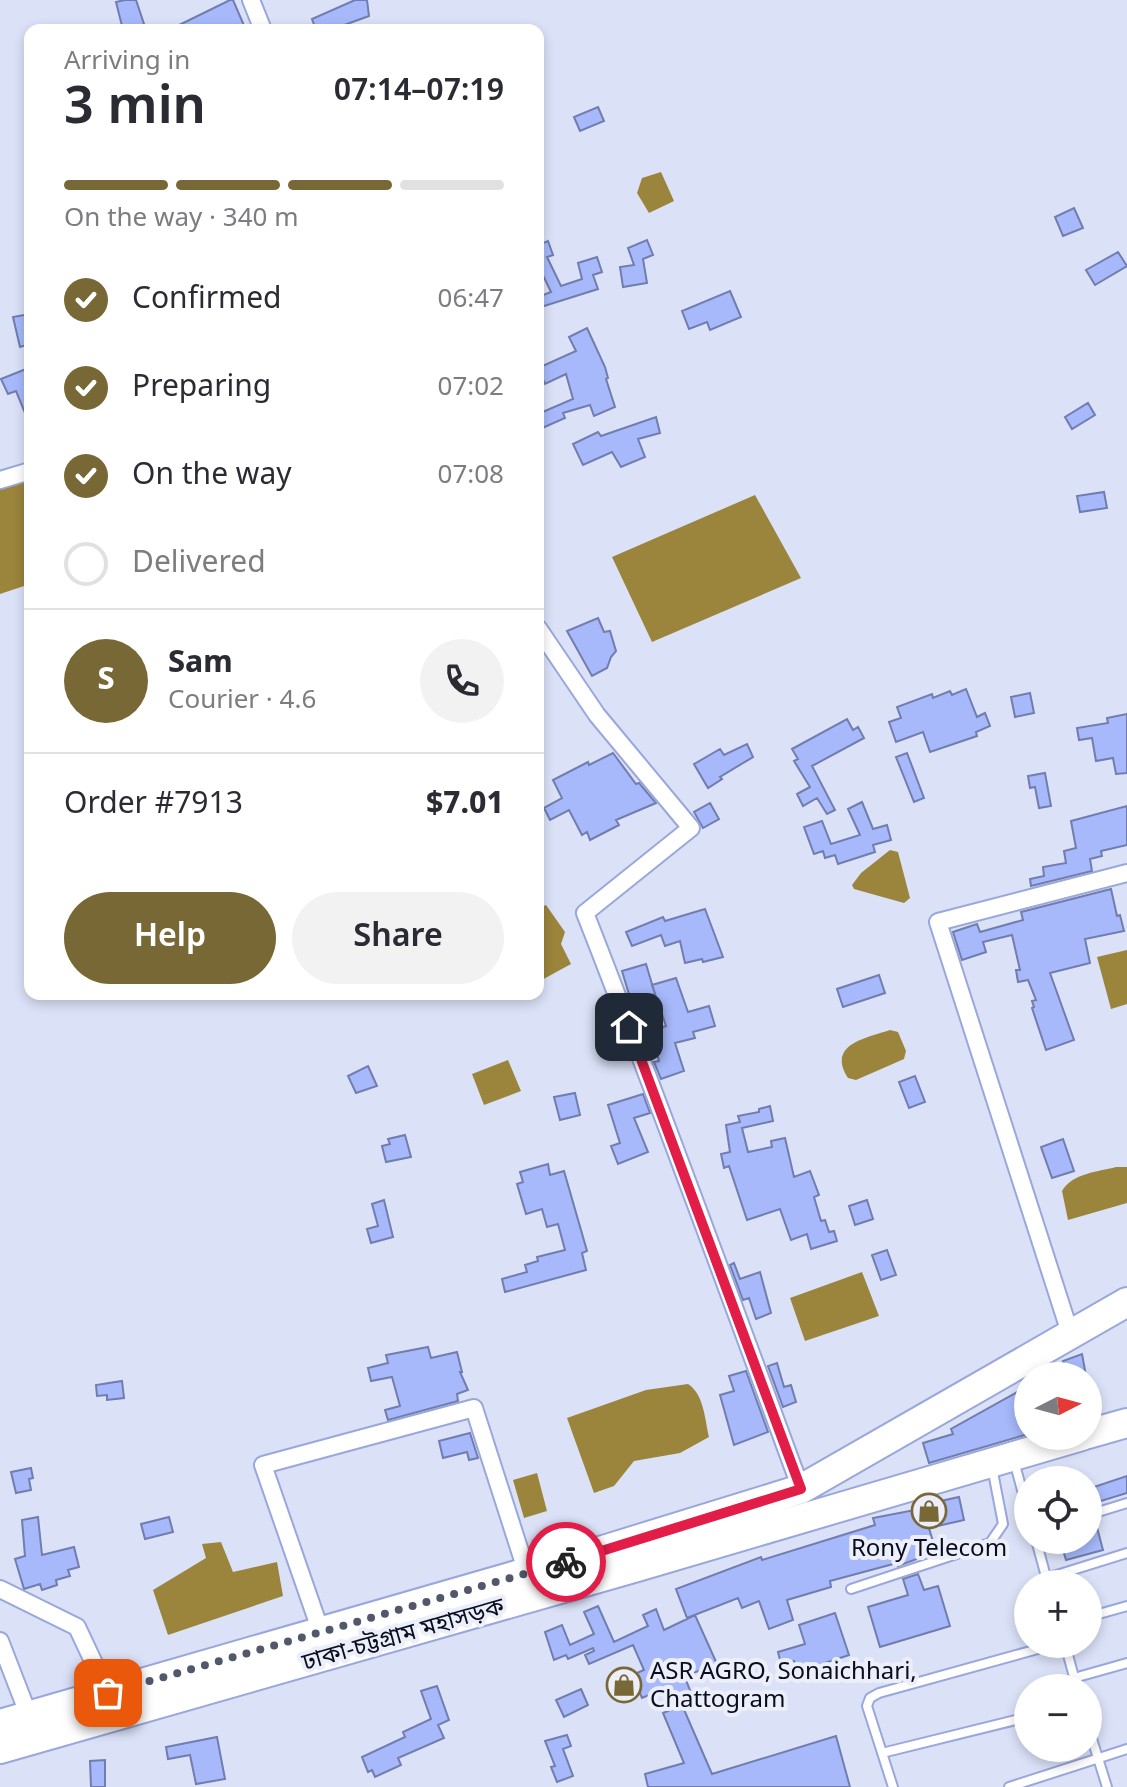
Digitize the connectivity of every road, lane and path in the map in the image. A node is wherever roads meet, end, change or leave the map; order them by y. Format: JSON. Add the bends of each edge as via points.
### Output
{"nodes":[{"id":1,"x":251,"y":0,"type":"edge"},
{"id":2,"x":261,"y":24,"type":"edge"},
{"id":3,"x":24,"y":473,"type":"edge"},
{"id":4,"x":0,"y":480,"type":"edge"},
{"id":5,"x":544,"y":637,"type":"edge"},
{"id":6,"x":1127,"y":873,"type":"edge"},
{"id":7,"x":1127,"y":1302,"type":"edge"},
{"id":8,"x":1071,"y":1336,"type":"junction"},
{"id":9,"x":1127,"y":1423,"type":"edge"},
{"id":10,"x":1102,"y":1430,"type":"edge"},
{"id":11,"x":1035,"y":1450,"type":"edge"},
{"id":12,"x":1002,"y":1460,"type":"junction"},
{"id":13,"x":1014,"y":1484,"type":"edge"},
{"id":14,"x":801,"y":1489,"type":"junction"},
{"id":15,"x":1127,"y":1503,"type":"edge"},
{"id":16,"x":1102,"y":1511,"type":"edge"},
{"id":17,"x":1127,"y":1553,"type":"edge"},
{"id":18,"x":1078,"y":1570,"type":"edge"},
{"id":19,"x":527,"y":1573,"type":"junction"},
{"id":20,"x":0,"y":1589,"type":"edge"},
{"id":21,"x":851,"y":1589,"type":"dead end"},
{"id":22,"x":1127,"y":1606,"type":"edge"},
{"id":23,"x":1102,"y":1613,"type":"edge"},
{"id":24,"x":321,"y":1632,"type":"junction"},
{"id":25,"x":0,"y":1641,"type":"edge"},
{"id":26,"x":1014,"y":1656,"type":"edge"},
{"id":27,"x":1127,"y":1663,"type":"edge"},
{"id":28,"x":1088,"y":1674,"type":"edge"},
{"id":29,"x":108,"y":1693,"type":"junction"},
{"id":30,"x":29,"y":1716,"type":"junction"},
{"id":31,"x":1014,"y":1720,"type":"edge"},
{"id":32,"x":0,"y":1724,"type":"edge"},
{"id":33,"x":0,"y":1749,"type":"edge"},
{"id":34,"x":1127,"y":1749,"type":"edge"},
{"id":35,"x":882,"y":1753,"type":"junction"},
{"id":36,"x":1102,"y":1756,"type":"edge"},
{"id":37,"x":1085,"y":1762,"type":"edge"},
{"id":38,"x":1098,"y":1762,"type":"edge"},
{"id":39,"x":893,"y":1787,"type":"edge"},
{"id":40,"x":1009,"y":1787,"type":"edge"},
{"id":41,"x":1107,"y":1787,"type":"edge"}],
"edges":[{"from":1,"to":2,"type":"street"},
{"from":3,"to":4,"type":"street"},
{"from":5,"to":14,"type":"street","via":[[597,715],[691,828],[585,913]]},
{"from":6,"to":8,"type":"street","via":[[938,922]]},
{"from":7,"to":8,"type":"highway","name":"ঢাকা-চট্টগ্রাম মহাসড়ক"},
{"from":8,"to":14,"type":"highway","name":"ঢাকা-চট্টগ্রাম মহাসড়ক"},
{"from":9,"to":10,"type":"highway"},
{"from":11,"to":12,"type":"highway","name":"ঢাকা-চট্টগ্রাম মহাসড়ক"},
{"from":12,"to":13,"type":"lane"},
{"from":12,"to":21,"type":"lane","via":[[1003,1524],[990,1543]]},
{"from":12,"to":33,"type":"highway","name":"ঢাকা-চট্টগ্রাম মহাসড়ক"},
{"from":14,"to":19,"type":"highway","name":"ঢাকা-চট্টগ্রাম মহাসড়ক"},
{"from":15,"to":16,"type":"lane"},
{"from":17,"to":18,"type":"lane"},
{"from":19,"to":24,"type":"highway","name":"ঢাকা-চট্টগ্রাম মহাসড়ক"},
{"from":19,"to":24,"type":"street","via":[[474,1408],[263,1465]]},
{"from":20,"to":29,"type":"street","via":[[77,1627]]},
{"from":22,"to":23,"type":"lane"},
{"from":24,"to":29,"type":"highway","name":"ঢাকা-চট্টগ্রাম মহাসড়ক"},
{"from":25,"to":30,"type":"street"},
{"from":26,"to":35,"type":"lane","via":[[870,1698],[867,1706]]},
{"from":27,"to":28,"type":"lane"},
{"from":29,"to":30,"type":"highway","name":"ঢাকা-চট্টগ্রাম মহাসড়ক"},
{"from":30,"to":32,"type":"highway","name":"ঢাকা-চট্টগ্রাম মহাসড়ক"},
{"from":31,"to":35,"type":"lane"},
{"from":34,"to":36,"type":"lane"},
{"from":35,"to":39,"type":"lane"},
{"from":37,"to":40,"type":"lane"},
{"from":38,"to":41,"type":"lane"}]}
